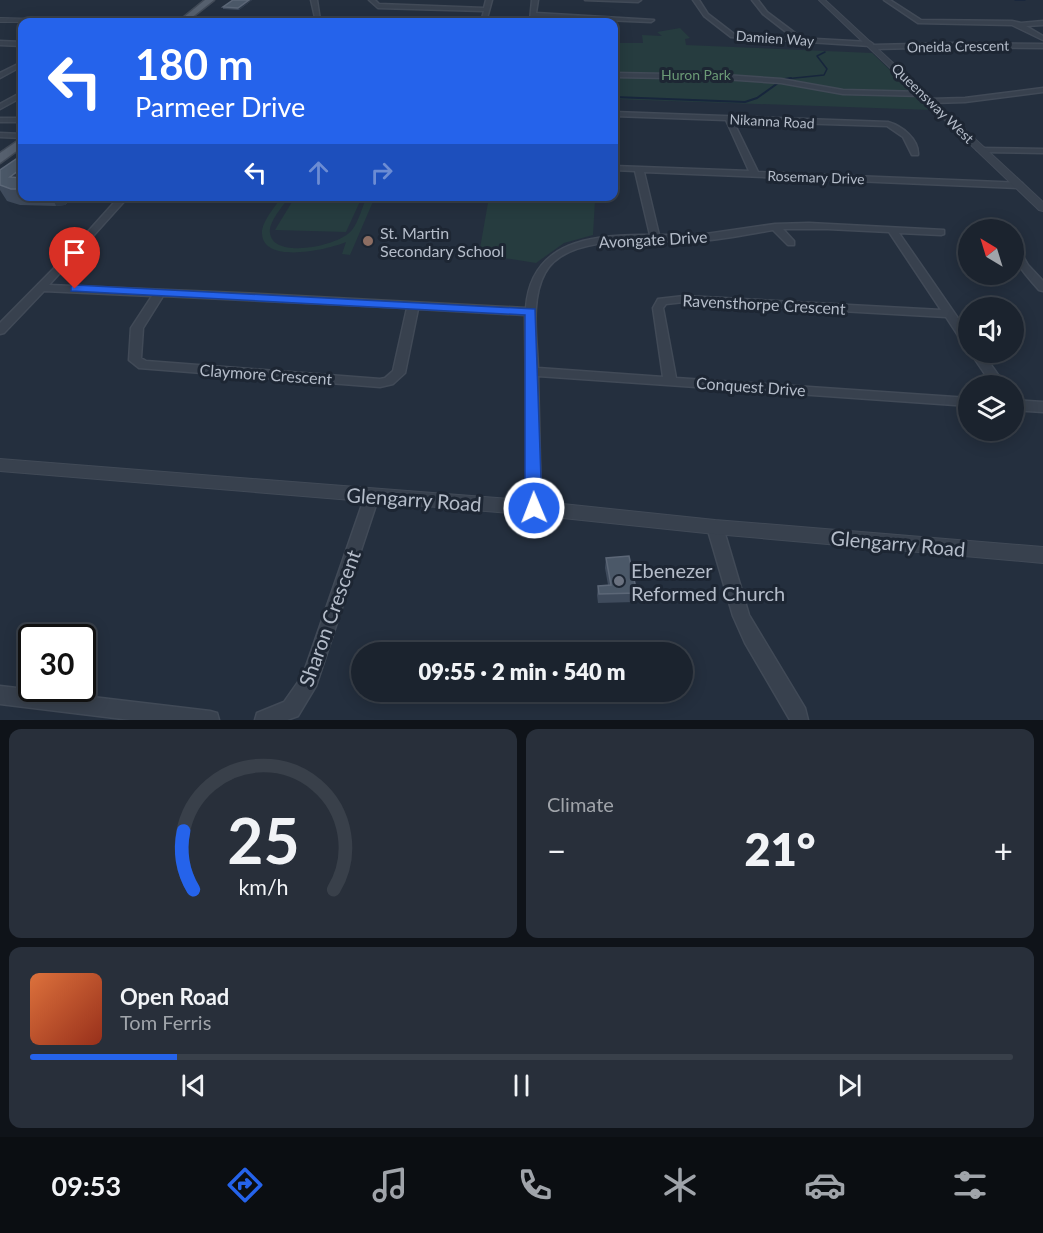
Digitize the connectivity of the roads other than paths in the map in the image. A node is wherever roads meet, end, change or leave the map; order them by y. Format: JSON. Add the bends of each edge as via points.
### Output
{"nodes":[{"id":1,"x":210,"y":0,"type":"edge"},
{"id":2,"x":314,"y":0,"type":"edge"},
{"id":3,"x":372,"y":0,"type":"edge"},
{"id":4,"x":489,"y":0,"type":"edge"},
{"id":5,"x":535,"y":0,"type":"edge"},
{"id":6,"x":541,"y":0,"type":"edge"},
{"id":7,"x":588,"y":0,"type":"edge"},
{"id":8,"x":639,"y":0,"type":"edge"},
{"id":9,"x":696,"y":0,"type":"edge"},
{"id":10,"x":755,"y":0,"type":"edge"},
{"id":11,"x":822,"y":0,"type":"edge"},
{"id":12,"x":887,"y":0,"type":"edge"},
{"id":13,"x":486,"y":10,"type":"junction"},
{"id":14,"x":537,"y":15,"type":"junction"},
{"id":15,"x":187,"y":18,"type":"edge"},
{"id":16,"x":317,"y":18,"type":"edge"},
{"id":17,"x":485,"y":18,"type":"edge"},
{"id":18,"x":535,"y":18,"type":"edge"},
{"id":19,"x":538,"y":18,"type":"edge"},
{"id":20,"x":605,"y":18,"type":"edge"},
{"id":21,"x":618,"y":19,"type":"edge"},
{"id":22,"x":0,"y":20,"type":"edge"},
{"id":23,"x":18,"y":20,"type":"edge"},
{"id":24,"x":651,"y":20,"type":"dead end"},
{"id":25,"x":1043,"y":23,"type":"edge"},
{"id":26,"x":1020,"y":25,"type":"junction"},
{"id":27,"x":1043,"y":38,"type":"edge"},
{"id":28,"x":795,"y":40,"type":"junction"},
{"id":29,"x":18,"y":43,"type":"edge"},
{"id":30,"x":1,"y":44,"type":"edge"},
{"id":31,"x":872,"y":45,"type":"junction"},
{"id":32,"x":1043,"y":46,"type":"edge"},
{"id":33,"x":18,"y":66,"type":"edge"},
{"id":34,"x":618,"y":75,"type":"edge"},
{"id":35,"x":0,"y":76,"type":"edge"},
{"id":36,"x":1043,"y":90,"type":"edge"},
{"id":37,"x":924,"y":94,"type":"junction"},
{"id":38,"x":18,"y":96,"type":"edge"},
{"id":39,"x":931,"y":101,"type":"junction"},
{"id":40,"x":0,"y":107,"type":"edge"},
{"id":41,"x":618,"y":114,"type":"edge"},
{"id":42,"x":729,"y":119,"type":"junction"},
{"id":43,"x":0,"y":120,"type":"edge"},
{"id":44,"x":18,"y":120,"type":"edge"},
{"id":45,"x":0,"y":135,"type":"edge"},
{"id":46,"x":18,"y":136,"type":"edge"},
{"id":47,"x":18,"y":145,"type":"edge"},
{"id":48,"x":981,"y":150,"type":"junction"},
{"id":49,"x":1043,"y":151,"type":"edge"},
{"id":50,"x":915,"y":153,"type":"dead end"},
{"id":51,"x":0,"y":159,"type":"edge"},
{"id":52,"x":618,"y":168,"type":"edge"},
{"id":53,"x":639,"y":169,"type":"junction"},
{"id":54,"x":755,"y":174,"type":"junction"},
{"id":55,"x":1019,"y":185,"type":"junction"},
{"id":56,"x":120,"y":201,"type":"edge"},
{"id":57,"x":1043,"y":208,"type":"edge"},
{"id":58,"x":775,"y":227,"type":"junction"},
{"id":59,"x":893,"y":230,"type":"junction"},
{"id":60,"x":941,"y":232,"type":"dead end"},
{"id":61,"x":655,"y":237,"type":"junction"},
{"id":62,"x":791,"y":243,"type":"dead end"},
{"id":63,"x":1024,"y":266,"type":"edge"},
{"id":64,"x":40,"y":288,"type":"junction"},
{"id":65,"x":1043,"y":288,"type":"edge"},
{"id":66,"x":159,"y":294,"type":"junction"},
{"id":67,"x":413,"y":306,"type":"junction"},
{"id":68,"x":531,"y":312,"type":"junction"},
{"id":69,"x":948,"y":314,"type":"junction"},
{"id":70,"x":958,"y":328,"type":"edge"},
{"id":71,"x":0,"y":330,"type":"edge"},
{"id":72,"x":533,"y":372,"type":"junction"},
{"id":73,"x":670,"y":380,"type":"junction"},
{"id":74,"x":958,"y":401,"type":"edge"},
{"id":75,"x":1024,"y":406,"type":"edge"},
{"id":76,"x":1043,"y":407,"type":"edge"},
{"id":77,"x":0,"y":465,"type":"edge"},
{"id":78,"x":372,"y":496,"type":"junction"},
{"id":79,"x":534,"y":508,"type":"junction"},
{"id":80,"x":715,"y":527,"type":"junction"},
{"id":81,"x":1043,"y":555,"type":"edge"},
{"id":82,"x":0,"y":695,"type":"edge"},
{"id":83,"x":210,"y":720,"type":"edge"},
{"id":84,"x":264,"y":720,"type":"edge"},
{"id":85,"x":799,"y":720,"type":"edge"}],
"edges":[{"from":1,"to":15,"type":"main road"},
{"from":2,"to":16,"type":"street"},
{"from":3,"to":13,"type":"street","via":[[378,6]]},
{"from":4,"to":13,"type":"street"},
{"from":5,"to":14,"type":"street"},
{"from":6,"to":14,"type":"street"},
{"from":7,"to":8,"type":"street"},
{"from":9,"to":28,"type":"street","name":"Damien Way","via":[[706,15],[733,36]]},
{"from":10,"to":28,"type":"street"},
{"from":11,"to":31,"type":"street","name":"Queensway West"},
{"from":12,"to":26,"type":"street","name":"Oneida Crescent","via":[[922,22]]},
{"from":13,"to":17,"type":"street"},
{"from":14,"to":18,"type":"street"},
{"from":14,"to":19,"type":"street"},
{"from":14,"to":20,"type":"street"},
{"from":21,"to":24,"type":"street"},
{"from":22,"to":23,"type":"street"},
{"from":25,"to":26,"type":"street"},
{"from":26,"to":27,"type":"street","name":"Oneida Crescent"},
{"from":28,"to":31,"type":"street","name":"Damien Way"},
{"from":29,"to":30,"type":"street"},
{"from":31,"to":32,"type":"street","name":"Oneida Crescent"},
{"from":31,"to":37,"type":"street","name":"Queensway West"},
{"from":33,"to":35,"type":"street"},
{"from":34,"to":37,"type":"street","via":[[724,77],[781,81],[843,92]]},
{"from":36,"to":39,"type":"street"},
{"from":37,"to":39,"type":"street","name":"Queensway West"},
{"from":38,"to":40,"type":"street"},
{"from":39,"to":48,"type":"street","name":"Queensway West"},
{"from":41,"to":42,"type":"street","name":"Nikanna Road"},
{"from":42,"to":50,"type":"street","name":"Nikanna Road","via":[[888,124],[898,128],[914,146]]},
{"from":42,"to":54,"type":"street"},
{"from":43,"to":44,"type":"street"},
{"from":45,"to":46,"type":"street"},
{"from":47,"to":51,"type":"main road"},
{"from":48,"to":49,"type":"street"},
{"from":48,"to":55,"type":"street","name":"Queensway West"},
{"from":52,"to":53,"type":"street","name":"Rosemary Drive"},
{"from":53,"to":54,"type":"street","name":"Rosemary Drive"},
{"from":53,"to":61,"type":"street"},
{"from":54,"to":55,"type":"street","name":"Rosemary Drive"},
{"from":55,"to":57,"type":"street","name":"Queensway West"},
{"from":56,"to":64,"type":"street"},
{"from":58,"to":59,"type":"street","name":"Avongate Drive"},
{"from":58,"to":61,"type":"street","name":"Avongate Drive","via":[[700,237]]},
{"from":58,"to":62,"type":"street"},
{"from":59,"to":60,"type":"street","name":"Avongate Drive"},
{"from":59,"to":69,"type":"street"},
{"from":61,"to":68,"type":"street","name":"Avongate Drive","via":[[594,242],[557,256],[535,280]]},
{"from":63,"to":65,"type":"street"},
{"from":64,"to":66,"type":"street"},
{"from":64,"to":71,"type":"street"},
{"from":66,"to":67,"type":"street"},
{"from":66,"to":67,"type":"street","name":"Claymore Crescent","via":[[137,328],[135,360],[143,365],[380,383],[399,373]]},
{"from":67,"to":68,"type":"street"},
{"from":68,"to":72,"type":"street","name":"Avongate Drive"},
{"from":69,"to":70,"type":"street"},
{"from":69,"to":73,"type":"street","name":"Ravensthorpe Crescent","via":[[684,299],[662,302],[658,308]]},
{"from":72,"to":73,"type":"street","name":"Conquest Drive"},
{"from":72,"to":79,"type":"street","name":"Avongate Drive"},
{"from":73,"to":74,"type":"street","name":"Conquest Drive"},
{"from":75,"to":76,"type":"street"},
{"from":77,"to":78,"type":"street","name":"Glengarry Road"},
{"from":78,"to":79,"type":"street","name":"Glengarry Road"},
{"from":78,"to":84,"type":"street","name":"Sharon Crescent","via":[[310,680],[291,709]]},
{"from":79,"to":80,"type":"street","name":"Glengarry Road"},
{"from":80,"to":81,"type":"street","name":"Glengarry Road"},
{"from":80,"to":85,"type":"street","via":[[741,616]]},
{"from":82,"to":83,"type":"street"}]}
